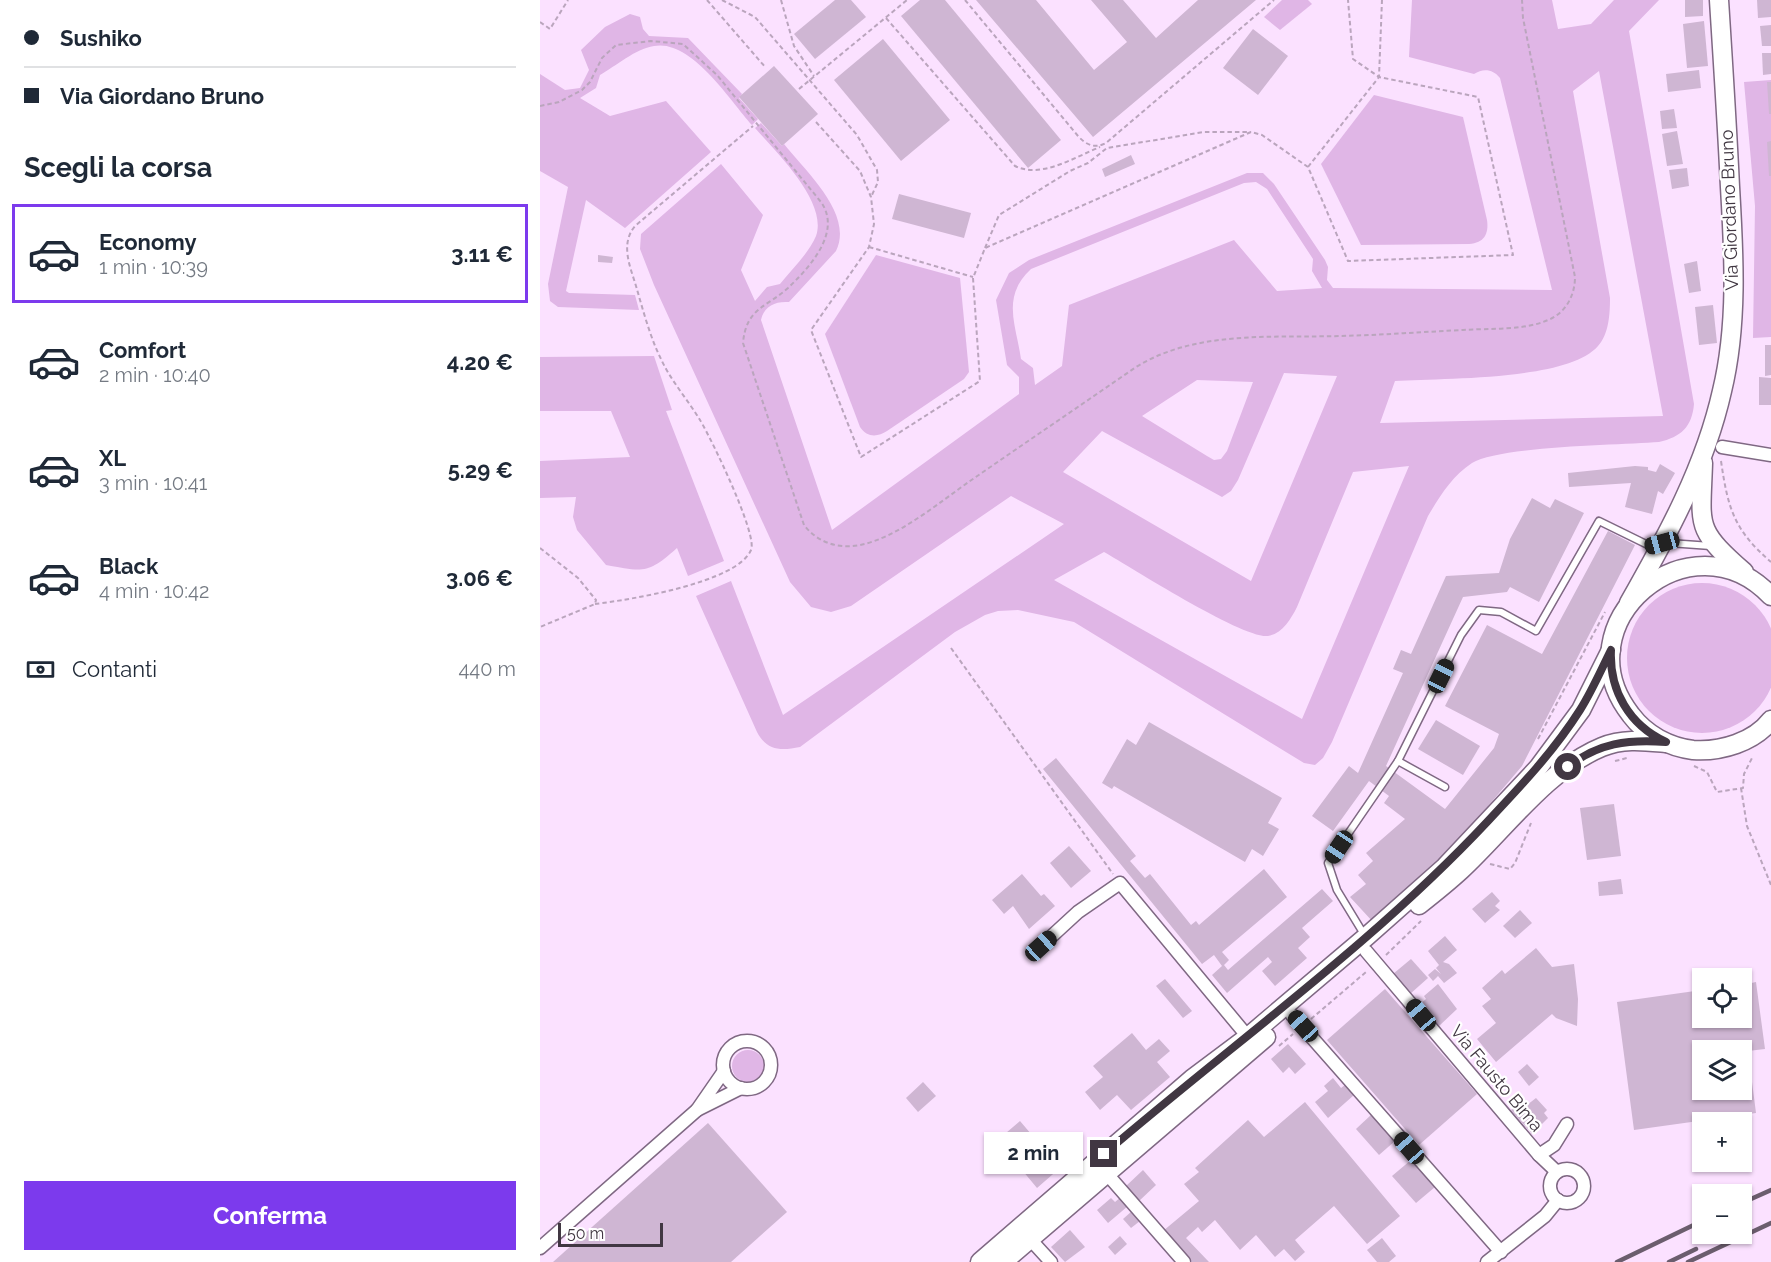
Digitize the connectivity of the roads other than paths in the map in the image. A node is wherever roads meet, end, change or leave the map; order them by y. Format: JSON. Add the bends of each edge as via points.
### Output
{"nodes":[{"id":1,"x":1719,"y":0,"type":"edge"},
{"id":2,"x":1722,"y":447,"type":"road end"},
{"id":3,"x":1704,"y":453,"type":"junction"},
{"id":4,"x":1771,"y":454,"type":"edge"},
{"id":5,"x":1662,"y":543,"type":"junction"},
{"id":6,"x":1719,"y":550,"type":"junction"},
{"id":7,"x":1767,"y":593,"type":"edge"},
{"id":8,"x":1629,"y":603,"type":"junction"},
{"id":9,"x":1611,"y":650,"type":"junction"},
{"id":10,"x":1770,"y":723,"type":"edge"},
{"id":11,"x":1666,"y":742,"type":"junction"},
{"id":12,"x":1398,"y":761,"type":"junction"},
{"id":13,"x":1444,"y":787,"type":"dead end"},
{"id":14,"x":1041,"y":946,"type":"dead end"},
{"id":15,"x":1369,"y":950,"type":"junction"},
{"id":16,"x":1297,"y":1021,"type":"junction"},
{"id":17,"x":1248,"y":1036,"type":"junction"},
{"id":18,"x":724,"y":1071,"type":"junction"},
{"id":19,"x":741,"y":1088,"type":"junction"},
{"id":20,"x":697,"y":1110,"type":"junction"},
{"id":21,"x":1567,"y":1124,"type":"dead end"},
{"id":22,"x":1539,"y":1155,"type":"junction"},
{"id":23,"x":1557,"y":1172,"type":"junction"},
{"id":24,"x":1107,"y":1174,"type":"junction"},
{"id":25,"x":1558,"y":1200,"type":"junction"},
{"id":26,"x":1030,"y":1239,"type":"junction"},
{"id":27,"x":540,"y":1248,"type":"edge"},
{"id":28,"x":1501,"y":1252,"type":"junction"},
{"id":29,"x":980,"y":1262,"type":"edge"},
{"id":30,"x":1004,"y":1262,"type":"edge"},
{"id":31,"x":1051,"y":1262,"type":"edge"},
{"id":32,"x":1184,"y":1262,"type":"edge"},
{"id":33,"x":1487,"y":1262,"type":"edge"}],
"edges":[{"from":1,"to":3,"type":"main road","name":"Via Giordano Bruno","via":[[1734,258],[1731,340],[1723,391]]},
{"from":2,"to":4,"type":"street"},
{"from":3,"to":5,"type":"main road"},
{"from":3,"to":6,"type":"main road","via":[[1702,522],[1708,538]]},
{"from":5,"to":6,"type":"lane","via":[[1705,544]]},
{"from":5,"to":8,"type":"main road"},
{"from":5,"to":12,"type":"lane","via":[[1642,544],[1599,520],[1536,631],[1501,612],[1479,610],[1461,635]]},
{"from":6,"to":7,"type":"main road"},
{"from":7,"to":8,"type":"main road","via":[[1731,570],[1693,567],[1657,578]]},
{"from":8,"to":9,"type":"main road","via":[[1617,625]]},
{"from":9,"to":11,"type":"main road","via":[[1613,680],[1626,708],[1646,731]]},
{"from":9,"to":15,"type":"main road","via":[[1581,710],[1518,791]]},
{"from":10,"to":11,"type":"main road","via":[[1745,740],[1722,748],[1693,750]]},
{"from":11,"to":15,"type":"main road","via":[[1636,740],[1604,746],[1578,759],[1461,870]]},
{"from":12,"to":13,"type":"lane"},
{"from":12,"to":15,"type":"lane","via":[[1328,863],[1337,890]]},
{"from":14,"to":17,"type":"street","via":[[1078,912],[1120,883]]},
{"from":15,"to":16,"type":"main road"},
{"from":15,"to":17,"type":"main road"},
{"from":15,"to":22,"type":"street","name":"Via Fausto Bima"},
{"from":16,"to":24,"type":"main road"},
{"from":16,"to":28,"type":"street"},
{"from":17,"to":29,"type":"main road","via":[[1192,1079]]},
{"from":18,"to":19,"type":"street"},
{"from":18,"to":19,"type":"street","via":[[725,1057],[735,1045],[749,1041],[762,1047],[770,1060],[769,1076],[757,1087]]},
{"from":18,"to":20,"type":"street"},
{"from":19,"to":20,"type":"street"},
{"from":20,"to":27,"type":"street"},
{"from":21,"to":22,"type":"street","via":[[1554,1144]]},
{"from":22,"to":23,"type":"street","name":"Via Fausto Bima"},
{"from":23,"to":25,"type":"street","via":[[1551,1186]]},
{"from":23,"to":25,"type":"street","via":[[1573,1170],[1584,1185],[1582,1194],[1573,1202]]},
{"from":24,"to":26,"type":"main road"},
{"from":24,"to":32,"type":"street"},
{"from":25,"to":28,"type":"street","via":[[1545,1216]]},
{"from":26,"to":30,"type":"main road"},
{"from":26,"to":31,"type":"street"},
{"from":28,"to":33,"type":"street"}]}
